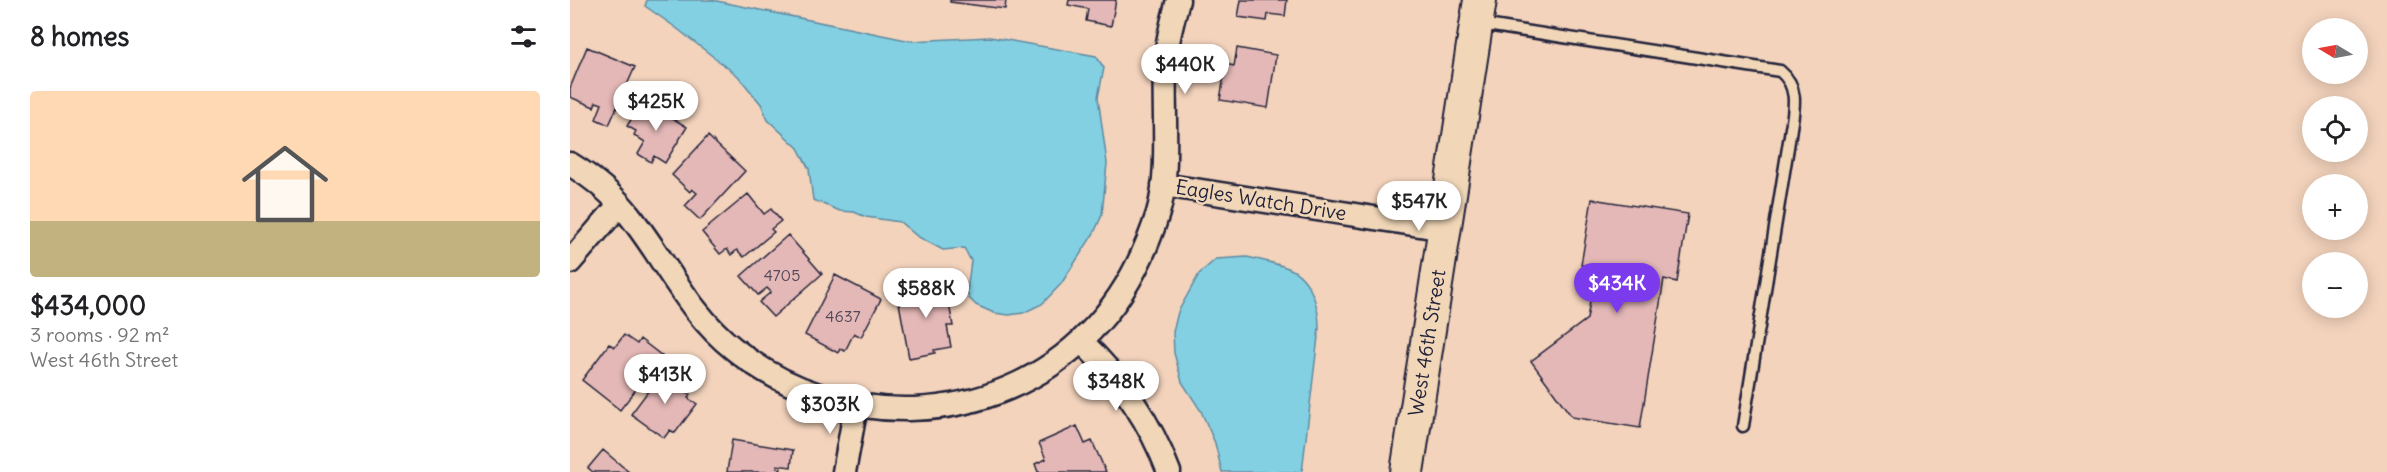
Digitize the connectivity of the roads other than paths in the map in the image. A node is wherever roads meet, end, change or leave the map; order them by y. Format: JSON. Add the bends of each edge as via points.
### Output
{"nodes":[{"id":1,"x":1178,"y":0,"type":"edge"},
{"id":2,"x":1478,"y":12,"type":"edge"},
{"id":3,"x":570,"y":164,"type":"edge"},
{"id":4,"x":1164,"y":185,"type":"junction"},
{"id":5,"x":620,"y":204,"type":"junction"},
{"id":6,"x":1445,"y":228,"type":"junction"},
{"id":7,"x":570,"y":262,"type":"edge"},
{"id":8,"x":1081,"y":341,"type":"junction"},
{"id":9,"x":856,"y":406,"type":"junction"},
{"id":10,"x":1743,"y":426,"type":"dead end"},
{"id":11,"x":844,"y":472,"type":"edge"},
{"id":12,"x":1168,"y":472,"type":"edge"},
{"id":13,"x":1407,"y":472,"type":"edge"}],
"edges":[{"from":1,"to":4,"type":"street","via":[[1166,50]]},
{"from":2,"to":6,"type":"street","name":"West 46th Street"},
{"from":2,"to":10,"type":"lane","via":[[1780,71],[1788,78],[1795,98]]},
{"from":3,"to":5,"type":"street","name":"Eagles Watch Drive"},
{"from":4,"to":6,"type":"street","name":"Eagles Watch Drive"},
{"from":4,"to":8,"type":"street","name":"Eagles Watch Drive","via":[[1139,265],[1114,303]]},
{"from":5,"to":7,"type":"street"},
{"from":5,"to":9,"type":"street","name":"Eagles Watch Drive","via":[[696,312],[732,348],[795,387]]},
{"from":6,"to":13,"type":"street","name":"West 46th Street"},
{"from":8,"to":9,"type":"street","name":"Eagles Watch Drive","via":[[1027,379],[976,399],[928,409]]},
{"from":8,"to":12,"type":"street","via":[[1137,406],[1161,450]]},
{"from":9,"to":11,"type":"street"}]}
